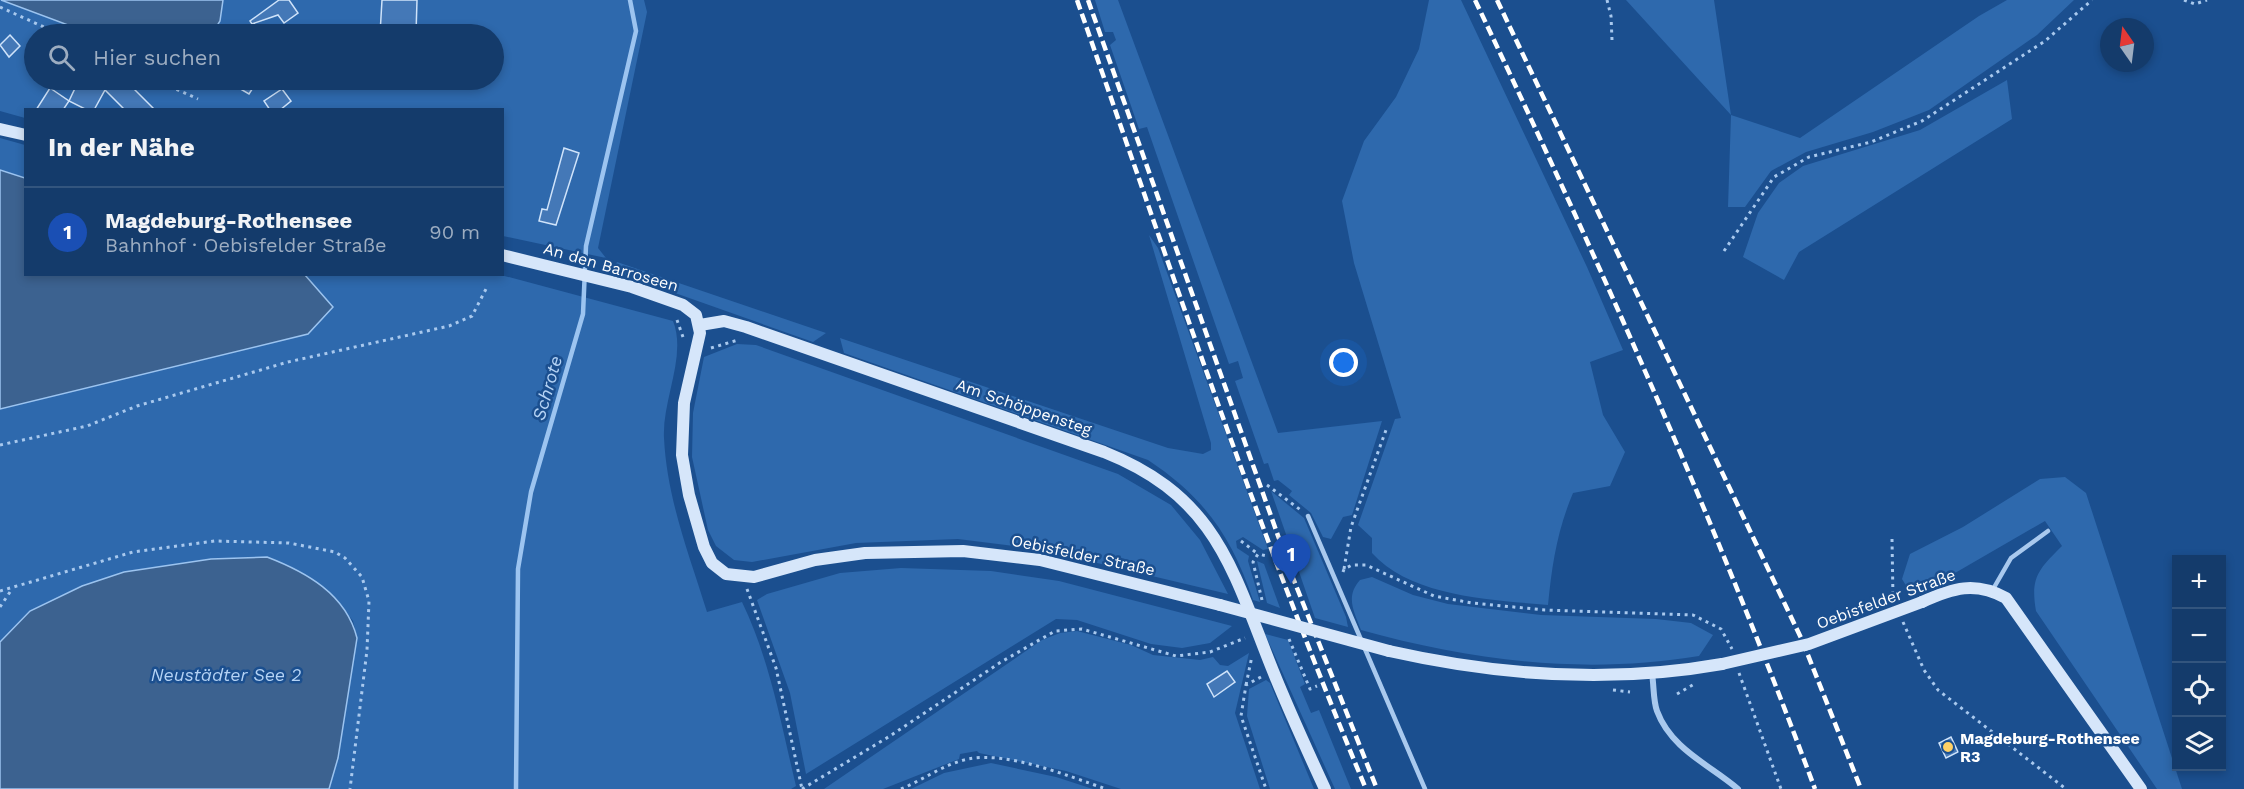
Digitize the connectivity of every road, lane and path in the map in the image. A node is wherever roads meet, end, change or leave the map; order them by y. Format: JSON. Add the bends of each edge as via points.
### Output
{"nodes":[{"id":1,"x":1607,"y":0,"type":"edge"},
{"id":2,"x":2092,"y":0,"type":"edge"},
{"id":3,"x":2184,"y":0,"type":"edge"},
{"id":4,"x":2207,"y":0,"type":"edge"},
{"id":5,"x":0,"y":7,"type":"edge"},
{"id":6,"x":37,"y":24,"type":"edge"},
{"id":7,"x":1612,"y":40,"type":"dead end"},
{"id":8,"x":178,"y":90,"type":"edge"},
{"id":9,"x":198,"y":99,"type":"dead end"},
{"id":10,"x":0,"y":129,"type":"edge"},
{"id":11,"x":24,"y":135,"type":"edge"},
{"id":12,"x":1724,"y":251,"type":"dead end"},
{"id":13,"x":504,"y":255,"type":"edge"},
{"id":14,"x":486,"y":289,"type":"dead end"},
{"id":15,"x":700,"y":325,"type":"junction"},
{"id":16,"x":746,"y":340,"type":"dead end"},
{"id":17,"x":710,"y":349,"type":"dead end"},
{"id":18,"x":1386,"y":430,"type":"dead end"},
{"id":19,"x":0,"y":445,"type":"edge"},
{"id":20,"x":1267,"y":485,"type":"dead end"},
{"id":21,"x":1308,"y":516,"type":"joint"},
{"id":22,"x":2048,"y":531,"type":"dead end"},
{"id":23,"x":1892,"y":539,"type":"dead end"},
{"id":24,"x":1242,"y":541,"type":"dead end"},
{"id":25,"x":1258,"y":554,"type":"junction"},
{"id":26,"x":1267,"y":556,"type":"dead end"},
{"id":27,"x":1344,"y":569,"type":"junction"},
{"id":28,"x":12,"y":589,"type":"junction"},
{"id":29,"x":0,"y":591,"type":"edge"},
{"id":30,"x":1992,"y":591,"type":"junction"},
{"id":31,"x":1341,"y":592,"type":"junction"},
{"id":32,"x":748,"y":596,"type":"dead end"},
{"id":33,"x":1263,"y":603,"type":"dead end"},
{"id":34,"x":0,"y":607,"type":"edge"},
{"id":35,"x":1896,"y":607,"type":"dead end"},
{"id":36,"x":1901,"y":618,"type":"dead end"},
{"id":37,"x":1258,"y":631,"type":"junction"},
{"id":38,"x":1288,"y":634,"type":"dead end"},
{"id":39,"x":1734,"y":655,"type":"dead end"},
{"id":40,"x":1737,"y":664,"type":"dead end"},
{"id":41,"x":1274,"y":672,"type":"junction"},
{"id":42,"x":1653,"y":674,"type":"junction"},
{"id":43,"x":1317,"y":686,"type":"dead end"},
{"id":44,"x":350,"y":789,"type":"edge"},
{"id":45,"x":802,"y":789,"type":"edge"},
{"id":46,"x":901,"y":789,"type":"edge"},
{"id":47,"x":1106,"y":789,"type":"edge"},
{"id":48,"x":1266,"y":789,"type":"edge"},
{"id":49,"x":1325,"y":789,"type":"edge"},
{"id":50,"x":1425,"y":789,"type":"edge"},
{"id":51,"x":1738,"y":789,"type":"edge"},
{"id":52,"x":1781,"y":789,"type":"edge"},
{"id":53,"x":2066,"y":789,"type":"edge"},
{"id":54,"x":2141,"y":789,"type":"edge"}],
"edges":[{"from":1,"to":7,"type":"path"},
{"from":2,"to":12,"type":"path","via":[[2045,41],[1922,121],[1872,142],[1809,157],[1774,177]]},
{"from":3,"to":4,"type":"path","via":[[2195,4]]},
{"from":5,"to":6,"type":"path"},
{"from":8,"to":9,"type":"path"},
{"from":10,"to":11,"type":"street"},
{"from":13,"to":15,"type":"street","name":"An den Barroseen","via":[[596,277],[683,305],[693,312]]},
{"from":14,"to":19,"type":"path","via":[[472,316],[449,326],[288,362],[137,406],[87,426]]},
{"from":15,"to":37,"type":"street","name":"Am Schöppensteg","via":[[724,321],[746,327],[1104,452],[1142,469],[1178,494],[1205,523],[1230,564]]},
{"from":15,"to":42,"type":"street","name":"Oebisfelder Straße","bridge":true,"via":[[684,404],[682,455],[700,538],[709,560],[723,573],[754,577],[815,561],[889,550],[982,552],[1084,569],[1389,651],[1452,664],[1532,674]]},
{"from":16,"to":17,"type":"path","via":[[725,342]]},
{"from":18,"to":27,"type":"path","via":[[1351,527]]},
{"from":20,"to":21,"type":"path"},
{"from":21,"to":31,"type":"lane"},
{"from":22,"to":30,"type":"lane","via":[[2012,558]]},
{"from":23,"to":35,"type":"path","via":[[1891,597]]},
{"from":24,"to":25,"type":"path"},
{"from":25,"to":26,"type":"path"},
{"from":25,"to":33,"type":"path","via":[[1253,564]]},
{"from":27,"to":31,"type":"path"},
{"from":27,"to":39,"type":"path","via":[[1366,565],[1434,596],[1472,603],[1545,610],[1693,615],[1721,629]]},
{"from":28,"to":29,"type":"path"},
{"from":28,"to":34,"type":"path"},
{"from":28,"to":44,"type":"path","via":[[133,552],[215,542],[289,543],[335,552],[362,577],[369,601]]},
{"from":30,"to":42,"type":"street","name":"Oebisfelder Straße","bridge":true,"via":[[1966,586],[1952,589],[1809,644],[1722,664]]},
{"from":30,"to":54,"type":"street","name":"Oebisfelder Straße","via":[[2015,608]]},
{"from":31,"to":50,"type":"lane"},
{"from":32,"to":45,"type":"path","via":[[776,668]]},
{"from":36,"to":53,"type":"path","via":[[1924,670],[1938,690]]},
{"from":37,"to":41,"type":"street","name":"Am Schöppensteg"},
{"from":37,"to":45,"type":"path","via":[[1223,649],[1192,656],[1161,653],[1082,629],[1055,631]]},
{"from":38,"to":43,"type":"path","via":[[1310,689]]},
{"from":40,"to":52,"type":"path"},
{"from":41,"to":48,"type":"path","via":[[1246,685],[1241,706],[1245,733]]},
{"from":41,"to":49,"type":"street","name":"Am Schöppensteg"},
{"from":42,"to":51,"type":"street","via":[[1656,708],[1670,734]]},
{"from":46,"to":47,"type":"path","via":[[952,764],[988,758],[1024,764]]}]}
